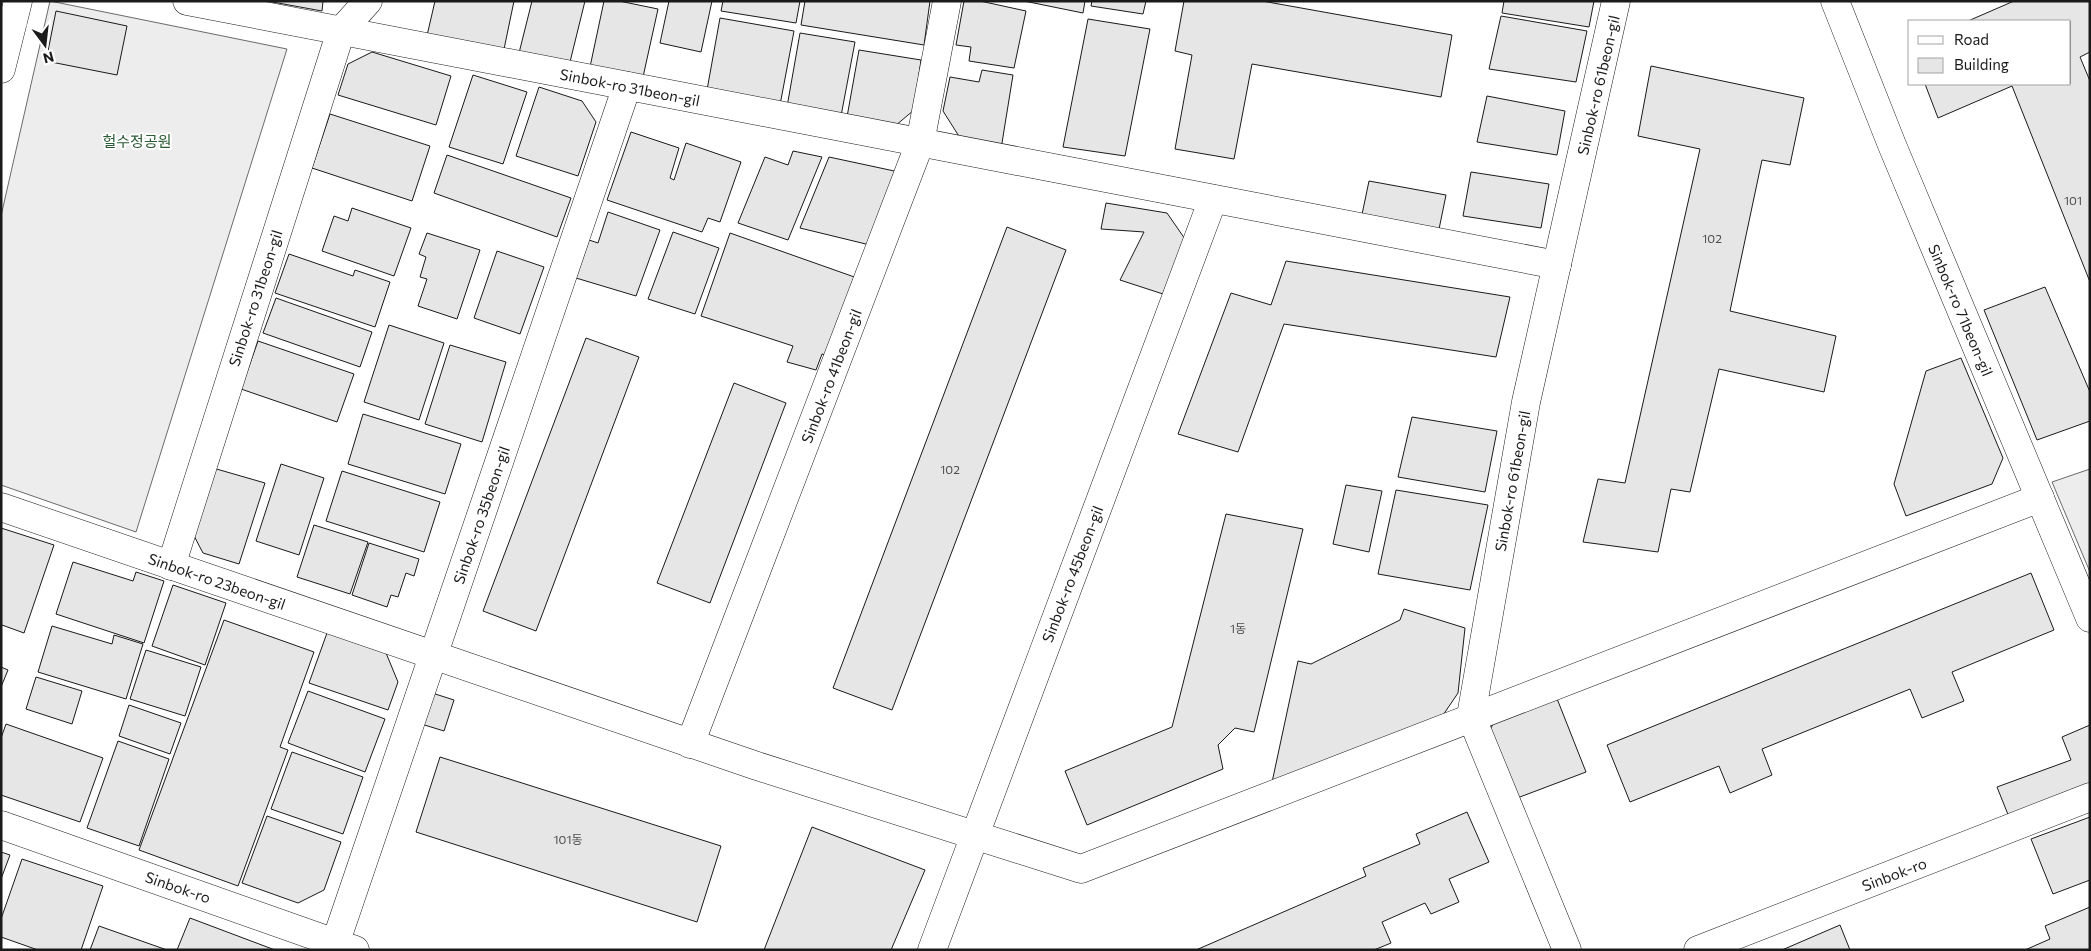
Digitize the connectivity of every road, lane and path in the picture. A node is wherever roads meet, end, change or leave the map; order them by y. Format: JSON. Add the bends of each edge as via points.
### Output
{"nodes":[{"id":1,"x":18,"y":1,"type":"edge"},
{"id":2,"x":187,"y":1,"type":"edge"},
{"id":3,"x":368,"y":1,"type":"edge"},
{"id":4,"x":947,"y":1,"type":"edge"},
{"id":5,"x":1616,"y":1,"type":"edge"},
{"id":6,"x":1835,"y":1,"type":"edge"},
{"id":7,"x":341,"y":31,"type":"junction"},
{"id":8,"x":1,"y":69,"type":"edge"},
{"id":9,"x":628,"y":86,"type":"junction"},
{"id":10,"x":920,"y":143,"type":"junction"},
{"id":11,"x":1213,"y":199,"type":"junction"},
{"id":12,"x":1557,"y":265,"type":"junction"},
{"id":13,"x":2040,"y":498,"type":"junction"},
{"id":14,"x":1,"y":507,"type":"edge"},
{"id":15,"x":171,"y":566,"type":"junction"},
{"id":16,"x":2090,"y":618,"type":"edge"},
{"id":17,"x":434,"y":655,"type":"junction"},
{"id":18,"x":1471,"y":716,"type":"junction"},
{"id":19,"x":690,"y":744,"type":"junction"},
{"id":20,"x":2090,"y":797,"type":"edge"},
{"id":21,"x":1,"y":825,"type":"edge"},
{"id":22,"x":975,"y":836,"type":"junction"},
{"id":23,"x":341,"y":948,"type":"edge"},
{"id":24,"x":932,"y":950,"type":"edge"},
{"id":25,"x":1567,"y":950,"type":"edge"},
{"id":26,"x":1698,"y":950,"type":"edge"}],
"edges":[{"from":1,"to":8,"type":"street"},
{"from":2,"to":7,"type":"street"},
{"from":3,"to":7,"type":"street","name":"Sinbok-ro 31beon-gil"},
{"from":4,"to":10,"type":"street","name":"Sinbok-ro 41beon-gil"},
{"from":5,"to":12,"type":"street","name":"Sinbok-ro 61beon-gil"},
{"from":6,"to":13,"type":"street","name":"Sinbok-ro 71beon-gil"},
{"from":7,"to":9,"type":"street","name":"Sinbok-ro 31beon-gil"},
{"from":7,"to":15,"type":"street","name":"Sinbok-ro 31beon-gil"},
{"from":9,"to":10,"type":"street","name":"Sinbok-ro 31beon-gil"},
{"from":9,"to":17,"type":"street","name":"Sinbok-ro 35beon-gil"},
{"from":10,"to":11,"type":"street","name":"Sinbok-ro 31beon-gil"},
{"from":10,"to":19,"type":"street","name":"Sinbok-ro 41beon-gil"},
{"from":11,"to":12,"type":"street","name":"Sinbok-ro 31beon-gil"},
{"from":11,"to":22,"type":"street","name":"Sinbok-ro 45beon-gil"},
{"from":12,"to":18,"type":"street","name":"Sinbok-ro 61beon-gil","via":[[1526,402]]},
{"from":13,"to":16,"type":"street","name":"Sinbok-ro 71beon-gil"},
{"from":13,"to":18,"type":"street","name":"Sinbok-ro 23beon-gil"},
{"from":14,"to":15,"type":"street","name":"Sinbok-ro 23beon-gil"},
{"from":15,"to":17,"type":"street","name":"Sinbok-ro 23beon-gil"},
{"from":17,"to":19,"type":"street","name":"Sinbok-ro 23beon-gil"},
{"from":17,"to":23,"type":"street","name":"Sinbok-ro 35beon-gil"},
{"from":18,"to":22,"type":"street","name":"Sinbok-ro 23beon-gil","via":[[1081,868]]},
{"from":18,"to":25,"type":"street"},
{"from":19,"to":22,"type":"street","name":"Sinbok-ro 23beon-gil"},
{"from":20,"to":26,"type":"street","name":"Sinbok-ro"},
{"from":21,"to":23,"type":"street","name":"Sinbok-ro"},
{"from":22,"to":24,"type":"street","name":"Sinbok-ro 45beon-gil"}]}
